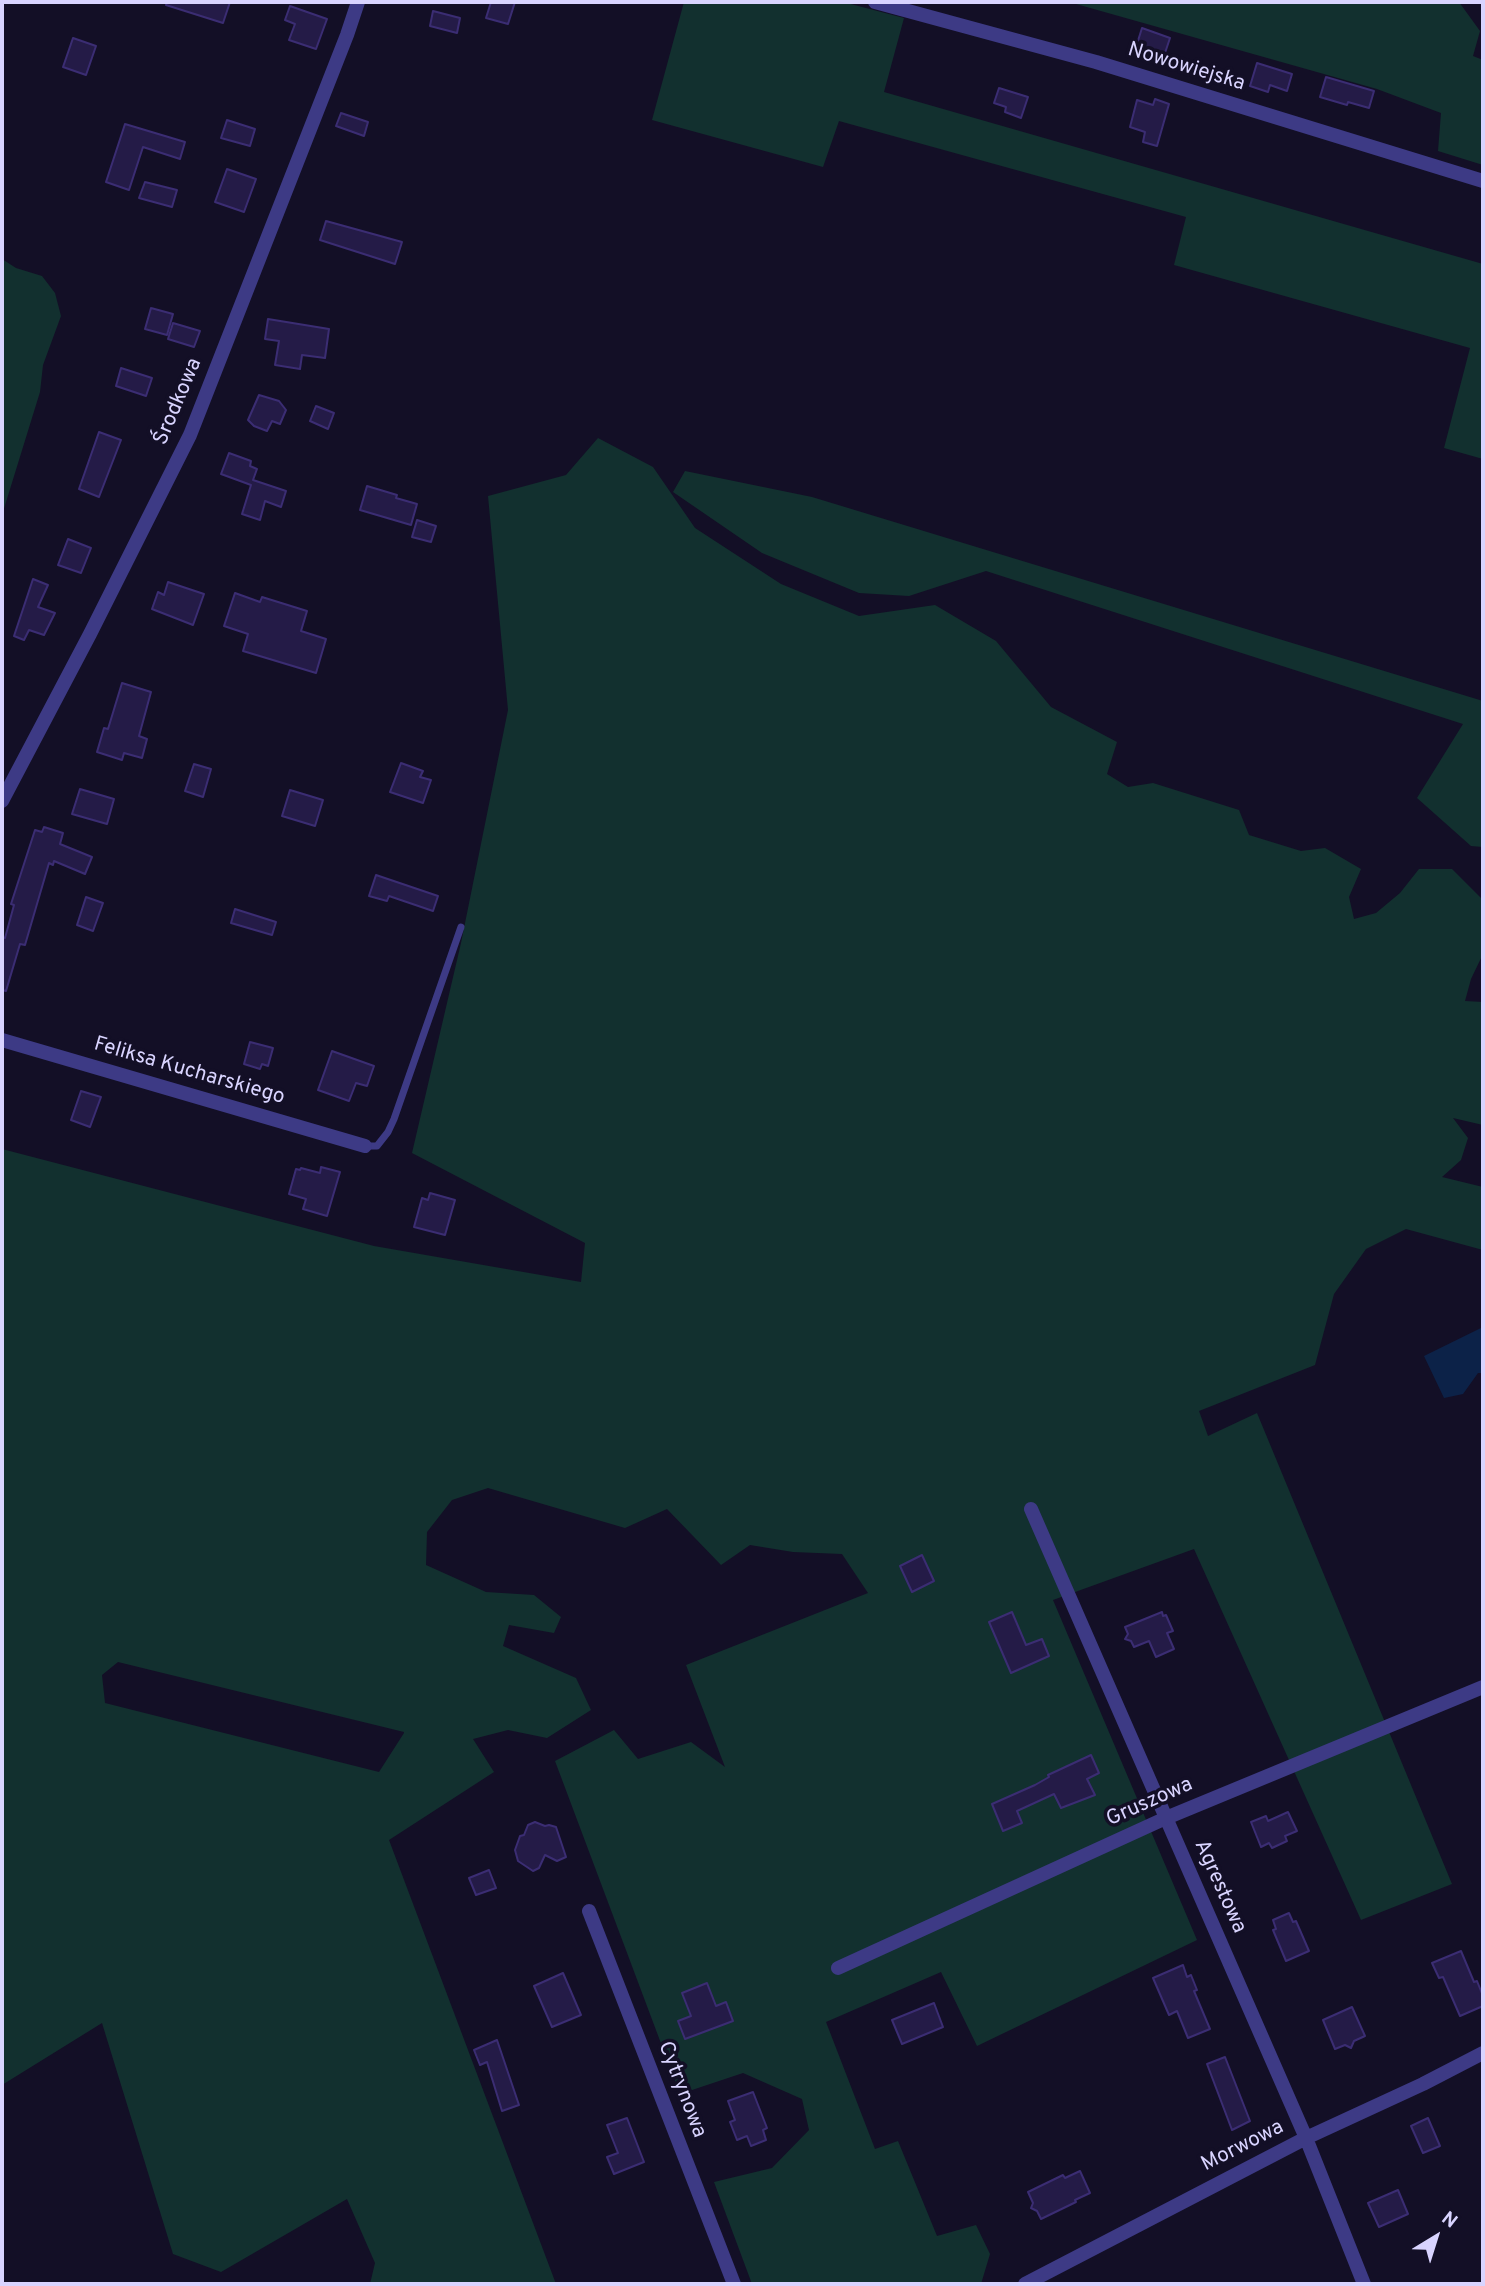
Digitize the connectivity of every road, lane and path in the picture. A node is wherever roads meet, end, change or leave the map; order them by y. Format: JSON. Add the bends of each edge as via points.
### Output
{"nodes":[{"id":1,"x":358,"y":2,"type":"edge"},
{"id":2,"x":875,"y":2,"type":"edge"},
{"id":3,"x":1483,"y":181,"type":"edge"},
{"id":4,"x":2,"y":801,"type":"edge"},
{"id":5,"x":461,"y":927,"type":"dead end"},
{"id":6,"x":2,"y":1040,"type":"edge"},
{"id":7,"x":365,"y":1146,"type":"joint"},
{"id":8,"x":1031,"y":1509,"type":"dead end"},
{"id":9,"x":1483,"y":1687,"type":"edge"},
{"id":10,"x":1166,"y":1818,"type":"junction"},
{"id":11,"x":589,"y":1911,"type":"dead end"},
{"id":12,"x":838,"y":1968,"type":"dead end"},
{"id":13,"x":1483,"y":2053,"type":"edge"},
{"id":14,"x":1306,"y":2138,"type":"junction"},
{"id":15,"x":734,"y":2284,"type":"edge"},
{"id":16,"x":1025,"y":2284,"type":"edge"},
{"id":17,"x":1364,"y":2284,"type":"edge"}],
"edges":[{"from":1,"to":4,"type":"street","name":"Środkowa","via":[[190,435]]},
{"from":2,"to":3,"type":"street","name":"Nowowiejska","via":[[1096,62]]},
{"from":5,"to":7,"type":"lane","via":[[391,1126],[377,1146]]},
{"from":6,"to":7,"type":"street","name":"Feliksa Kucharskiego"},
{"from":8,"to":10,"type":"street","name":"Agrestowa"},
{"from":9,"to":10,"type":"street","name":"Gruszowa"},
{"from":10,"to":12,"type":"street","name":"Gruszowa"},
{"from":10,"to":14,"type":"street","name":"Agrestowa"},
{"from":11,"to":15,"type":"street","name":"Cytrynowa"},
{"from":13,"to":14,"type":"street","name":"Morwowa"},
{"from":14,"to":16,"type":"street","name":"Morwowa"},
{"from":14,"to":17,"type":"street","name":"Agrestowa"}]}
